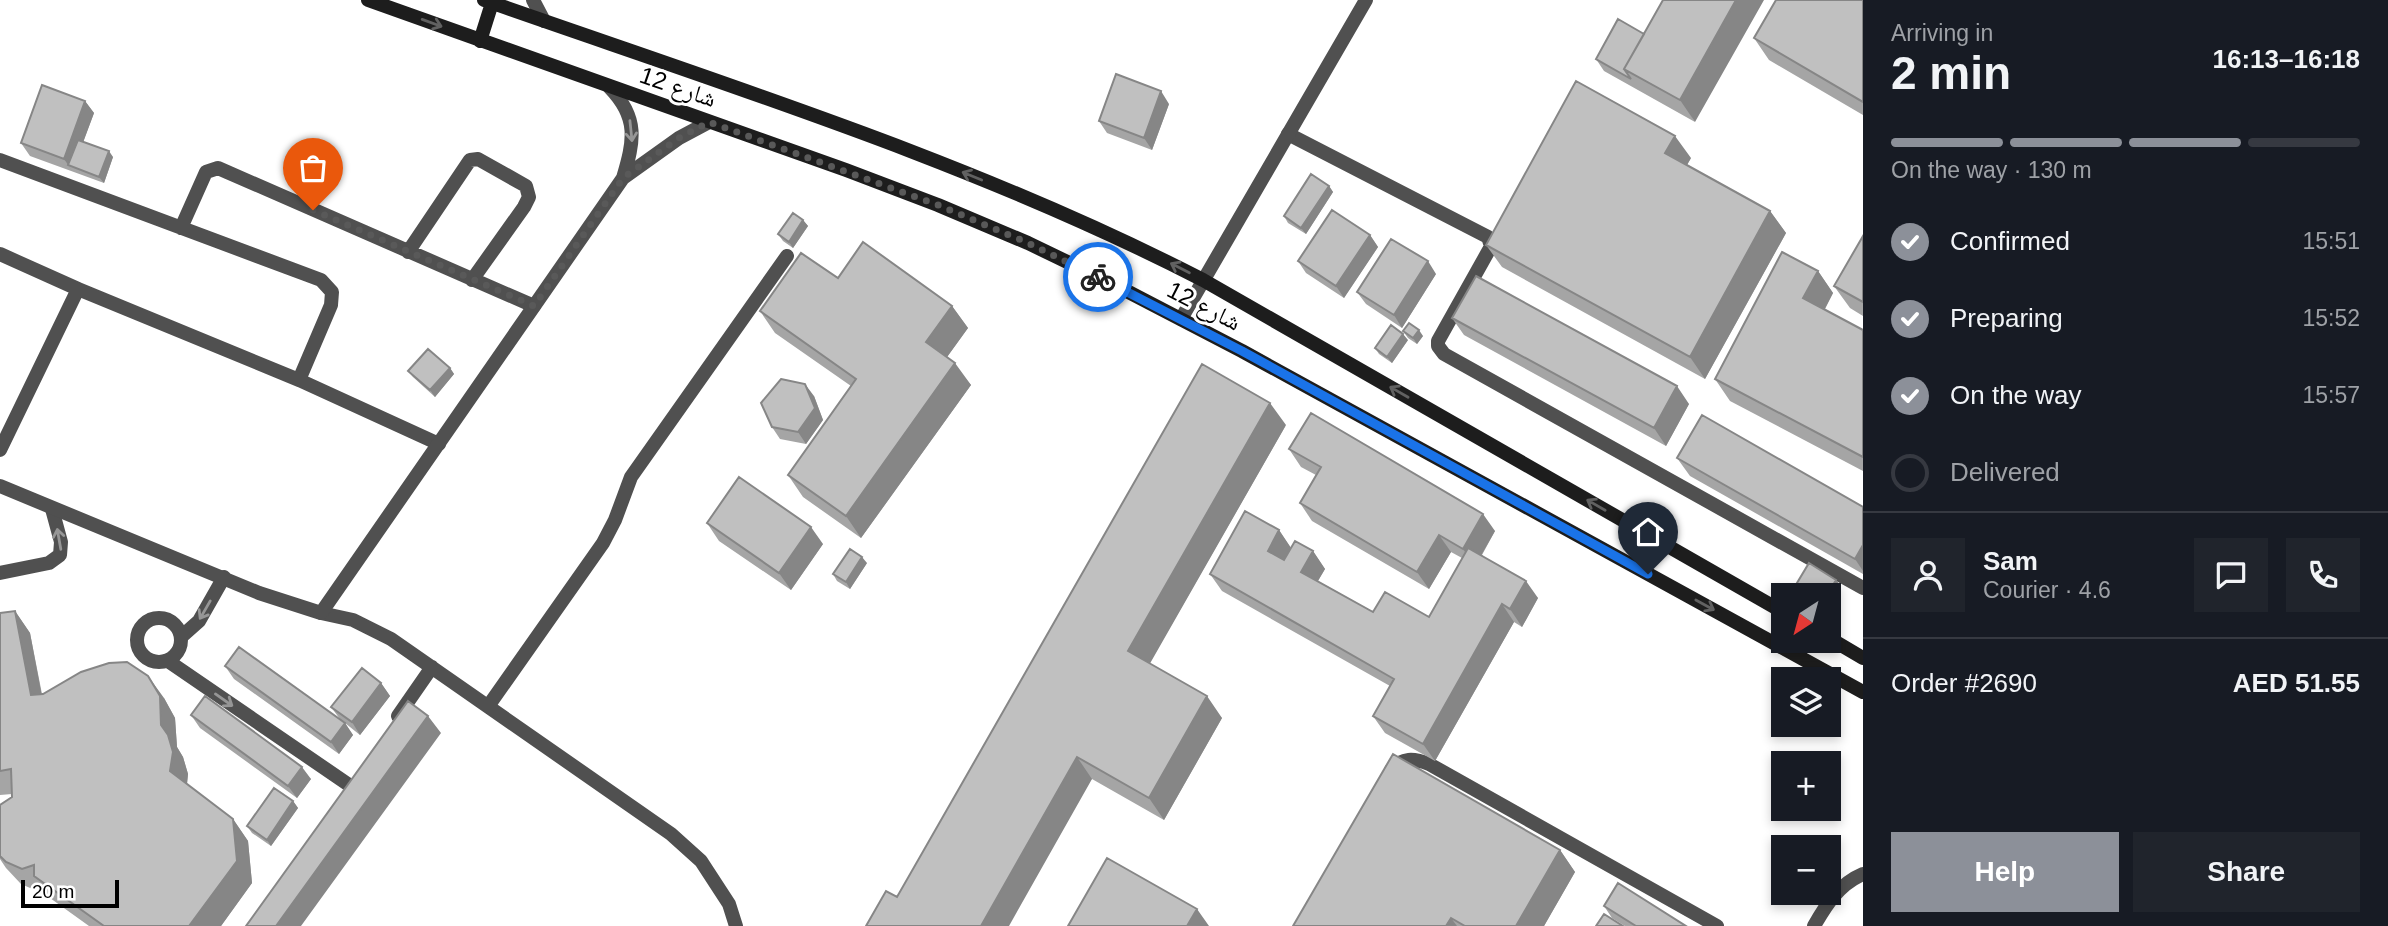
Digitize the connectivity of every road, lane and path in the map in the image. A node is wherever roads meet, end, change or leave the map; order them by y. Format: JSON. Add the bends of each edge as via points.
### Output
{"nodes":[{"id":1,"x":368,"y":0,"type":"edge"},
{"id":2,"x":533,"y":0,"type":"edge"},
{"id":3,"x":1366,"y":0,"type":"edge"},
{"id":4,"x":488,"y":1,"type":"edge"},
{"id":5,"x":544,"y":21,"type":"junction"},
{"id":6,"x":480,"y":41,"type":"junction"},
{"id":7,"x":611,"y":88,"type":"junction"},
{"id":8,"x":709,"y":122,"type":"junction"},
{"id":9,"x":1288,"y":134,"type":"junction"},
{"id":10,"x":0,"y":160,"type":"edge"},
{"id":11,"x":623,"y":178,"type":"junction"},
{"id":12,"x":181,"y":228,"type":"junction"},
{"id":13,"x":408,"y":252,"type":"junction"},
{"id":14,"x":0,"y":254,"type":"edge"},
{"id":15,"x":786,"y":256,"type":"dead end"},
{"id":16,"x":472,"y":280,"type":"junction"},
{"id":17,"x":1203,"y":280,"type":"junction"},
{"id":18,"x":78,"y":289,"type":"junction"},
{"id":19,"x":534,"y":306,"type":"junction"},
{"id":20,"x":1181,"y":319,"type":"junction"},
{"id":21,"x":299,"y":380,"type":"junction"},
{"id":22,"x":439,"y":444,"type":"junction"},
{"id":23,"x":0,"y":450,"type":"edge"},
{"id":24,"x":0,"y":486,"type":"edge"},
{"id":25,"x":52,"y":509,"type":"junction"},
{"id":26,"x":0,"y":573,"type":"edge"},
{"id":27,"x":225,"y":577,"type":"junction"},
{"id":28,"x":1863,"y":589,"type":"edge"},
{"id":29,"x":1771,"y":605,"type":"edge"},
{"id":30,"x":321,"y":613,"type":"junction"},
{"id":31,"x":181,"y":637,"type":"junction"},
{"id":32,"x":1841,"y":645,"type":"edge"},
{"id":33,"x":1863,"y":658,"type":"edge"},
{"id":34,"x":168,"y":661,"type":"junction"},
{"id":35,"x":432,"y":667,"type":"junction"},
{"id":36,"x":1863,"y":692,"type":"edge"},
{"id":37,"x":489,"y":705,"type":"junction"},
{"id":38,"x":387,"y":732,"type":"edge"},
{"id":39,"x":1387,"y":774,"type":"edge"},
{"id":40,"x":349,"y":785,"type":"edge"},
{"id":41,"x":1863,"y":874,"type":"edge"},
{"id":42,"x":736,"y":926,"type":"edge"},
{"id":43,"x":1717,"y":926,"type":"edge"},
{"id":44,"x":1814,"y":926,"type":"edge"}],
"edges":[{"from":1,"to":6,"type":"street","name":"شارع 12","one_way":true},
{"from":2,"to":5,"type":"street"},
{"from":3,"to":9,"type":"street"},
{"from":4,"to":5,"type":"street","name":"شارع 12"},
{"from":4,"to":6,"type":"street"},
{"from":17,"to":5,"type":"street","name":"شارع 12","one_way":true,"via":[[1092,226],[897,146]]},
{"from":6,"to":7,"type":"street","name":"شارع 12"},
{"from":7,"to":8,"type":"street","name":"شارع 12"},
{"from":7,"to":11,"type":"street","one_way":true,"via":[[624,102],[631,122],[633,137]]},
{"from":8,"to":11,"type":"street"},
{"from":8,"to":20,"type":"street","name":"شارع 12","via":[[938,205],[1028,243]]},
{"from":9,"to":17,"type":"street"},
{"from":9,"to":28,"type":"street","via":[[1488,237],[1491,246],[1438,341],[1440,351]]},
{"from":10,"to":12,"type":"street"},
{"from":11,"to":19,"type":"street"},
{"from":12,"to":13,"type":"street","via":[[206,172],[218,169]]},
{"from":12,"to":21,"type":"street","via":[[321,280],[332,292],[331,305]]},
{"from":13,"to":16,"type":"street"},
{"from":13,"to":16,"type":"street","via":[[470,160],[478,159],[526,186],[528,197]]},
{"from":14,"to":18,"type":"street"},
{"from":15,"to":37,"type":"street","via":[[631,477],[603,543]]},
{"from":16,"to":19,"type":"street"},
{"from":17,"to":20,"type":"street"},
{"from":29,"to":17,"type":"street","name":"شارع 12","one_way":true},
{"from":18,"to":21,"type":"street"},
{"from":18,"to":23,"type":"street"},
{"from":19,"to":22,"type":"street"},
{"from":20,"to":36,"type":"street","name":"شارع 12","one_way":true},
{"from":21,"to":22,"type":"street"},
{"from":22,"to":30,"type":"street"},
{"from":24,"to":25,"type":"street"},
{"from":26,"to":25,"type":"street","one_way":true,"via":[[49,563],[60,555]]},
{"from":25,"to":27,"type":"street"},
{"from":27,"to":30,"type":"street"},
{"from":27,"to":31,"type":"street","one_way":true,"via":[[199,621]]},
{"from":30,"to":35,"type":"street","via":[[373,628]]},
{"from":31,"to":34,"type":"street","via":[[176,655]]},
{"from":31,"to":34,"type":"street","via":[[177,628],[160,618],[150,620],[137,634],[141,654],[158,663]]},
{"from":32,"to":33,"type":"street"},
{"from":34,"to":40,"type":"street","one_way":true},
{"from":35,"to":37,"type":"street"},
{"from":35,"to":38,"type":"street"},
{"from":37,"to":42,"type":"street","via":[[671,834],[701,861],[729,904]]},
{"from":39,"to":43,"type":"street","via":[[1405,760],[1429,764]]},
{"from":41,"to":44,"type":"street","via":[[1838,890]]}]}
